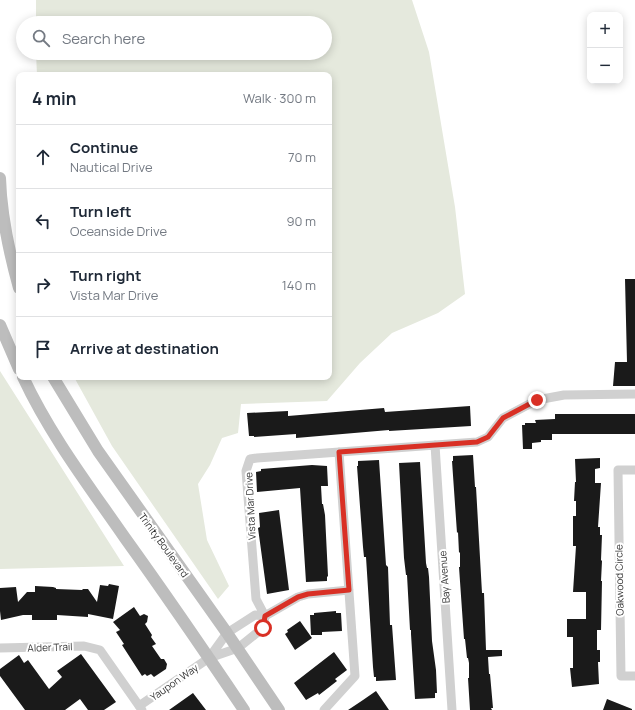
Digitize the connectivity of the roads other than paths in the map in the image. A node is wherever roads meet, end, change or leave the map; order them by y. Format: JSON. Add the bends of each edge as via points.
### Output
{"nodes":[{"id":1,"x":0,"y":178,"type":"edge"},
{"id":2,"x":16,"y":275,"type":"edge"},
{"id":3,"x":0,"y":325,"type":"edge"},
{"id":4,"x":16,"y":363,"type":"edge"},
{"id":5,"x":24,"y":380,"type":"edge"},
{"id":6,"x":55,"y":381,"type":"edge"},
{"id":7,"x":635,"y":394,"type":"edge"},
{"id":8,"x":436,"y":445,"type":"junction"},
{"id":9,"x":339,"y":452,"type":"junction"},
{"id":10,"x":635,"y":470,"type":"edge"},
{"id":11,"x":349,"y":590,"type":"junction"},
{"id":12,"x":265,"y":616,"type":"junction"},
{"id":13,"x":227,"y":632,"type":"junction"},
{"id":14,"x":0,"y":648,"type":"edge"},
{"id":15,"x":238,"y":648,"type":"junction"},
{"id":16,"x":209,"y":658,"type":"junction"},
{"id":17,"x":635,"y":676,"type":"edge"},
{"id":18,"x":141,"y":708,"type":"edge"},
{"id":19,"x":244,"y":710,"type":"edge"},
{"id":20,"x":279,"y":710,"type":"edge"},
{"id":21,"x":324,"y":710,"type":"edge"},
{"id":22,"x":452,"y":710,"type":"edge"}],
"edges":[{"from":1,"to":2,"type":"main road","via":[[8,241]]},
{"from":3,"to":4,"type":"main road"},
{"from":5,"to":16,"type":"main road","via":[[63,449]]},
{"from":6,"to":13,"type":"main road","name":"Trinity Boulevard","via":[[98,452]]},
{"from":7,"to":8,"type":"street","name":"Vista Mar Drive","via":[[564,395],[537,400],[503,418],[488,437],[477,442]]},
{"from":8,"to":9,"type":"street","name":"Vista Mar Drive"},
{"from":8,"to":22,"type":"street","name":"Bay Avenue"},
{"from":9,"to":11,"type":"street"},
{"from":9,"to":12,"type":"street","name":"Vista Mar Drive","via":[[250,459],[246,471],[256,599]]},
{"from":10,"to":17,"type":"street","name":"Oakwood Circle","via":[[618,470],[621,676]]},
{"from":11,"to":12,"type":"street","via":[[298,597]]},
{"from":11,"to":21,"type":"street","via":[[355,676]]},
{"from":12,"to":13,"type":"street","via":[[255,614]]},
{"from":12,"to":15,"type":"street","via":[[263,628]]},
{"from":13,"to":15,"type":"main road","name":"Trinity Boulevard"},
{"from":13,"to":16,"type":"street"},
{"from":14,"to":18,"type":"street","name":"Alder Trail","via":[[84,646],[100,650]]},
{"from":15,"to":16,"type":"street"},
{"from":15,"to":20,"type":"main road","name":"Trinity Boulevard"},
{"from":16,"to":18,"type":"street","name":"Yaupon Way"},
{"from":16,"to":19,"type":"main road"}]}
